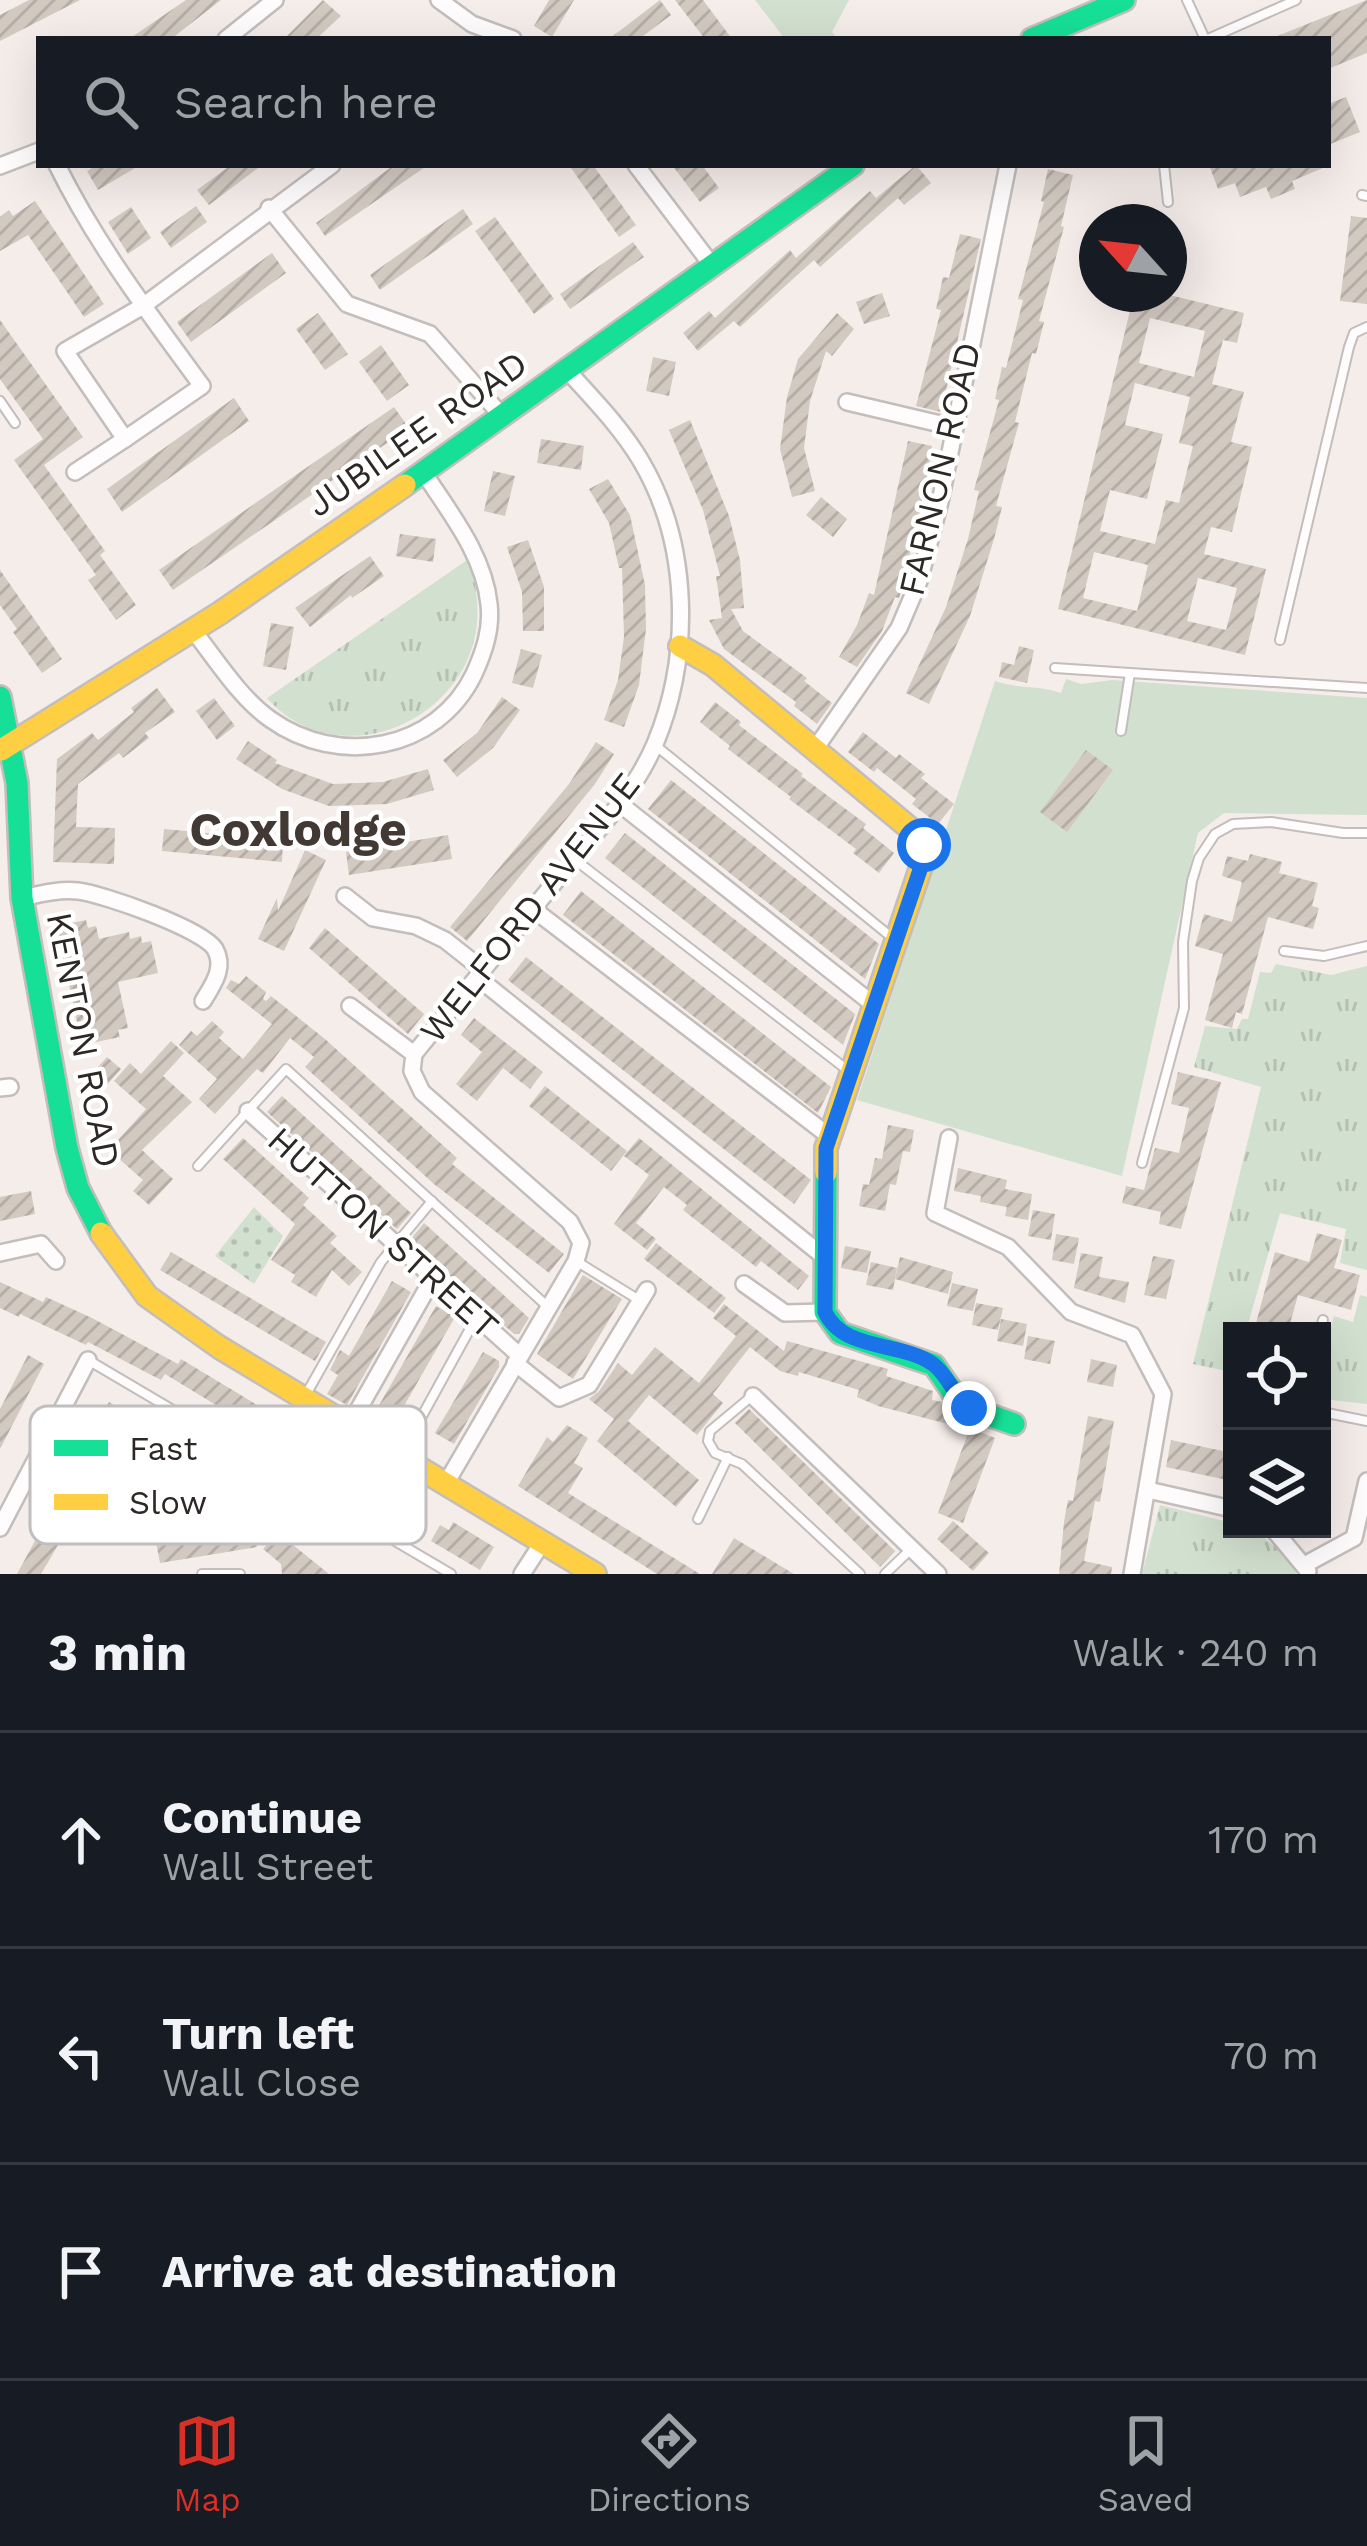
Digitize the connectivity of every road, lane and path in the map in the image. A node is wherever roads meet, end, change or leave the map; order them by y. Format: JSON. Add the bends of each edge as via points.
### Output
{"nodes":[{"id":1,"x":274,"y":0,"type":"edge"},
{"id":2,"x":439,"y":0,"type":"edge"},
{"id":3,"x":1124,"y":0,"type":"edge"},
{"id":4,"x":1187,"y":0,"type":"edge"},
{"id":5,"x":1296,"y":0,"type":"edge"},
{"id":6,"x":1083,"y":8,"type":"edge"},
{"id":7,"x":469,"y":32,"type":"edge"},
{"id":8,"x":230,"y":36,"type":"edge"},
{"id":9,"x":1037,"y":36,"type":"edge"},
{"id":10,"x":1205,"y":36,"type":"edge"},
{"id":11,"x":1214,"y":36,"type":"edge"},
{"id":12,"x":36,"y":152,"type":"edge"},
{"id":13,"x":0,"y":166,"type":"edge"},
{"id":14,"x":58,"y":168,"type":"edge"},
{"id":15,"x":328,"y":168,"type":"edge"},
{"id":16,"x":639,"y":168,"type":"edge"},
{"id":17,"x":849,"y":168,"type":"edge"},
{"id":18,"x":1007,"y":168,"type":"edge"},
{"id":19,"x":1164,"y":168,"type":"edge"},
{"id":20,"x":1168,"y":202,"type":"dead end"},
{"id":21,"x":269,"y":208,"type":"junction"},
{"id":22,"x":710,"y":265,"type":"junction"},
{"id":23,"x":143,"y":306,"type":"junction"},
{"id":24,"x":1367,"y":327,"type":"edge"},
{"id":25,"x":566,"y":369,"type":"junction"},
{"id":26,"x":0,"y":401,"type":"edge"},
{"id":27,"x":848,"y":402,"type":"dead end"},
{"id":28,"x":500,"y":415,"type":"junction"},
{"id":29,"x":15,"y":423,"type":"dead end"},
{"id":30,"x":953,"y":427,"type":"junction"},
{"id":31,"x":125,"y":439,"type":"junction"},
{"id":32,"x":75,"y":472,"type":"dead end"},
{"id":33,"x":424,"y":473,"type":"junction"},
{"id":34,"x":192,"y":629,"type":"junction"},
{"id":35,"x":1280,"y":640,"type":"dead end"},
{"id":36,"x":680,"y":646,"type":"junction"},
{"id":37,"x":1055,"y":668,"type":"dead end"},
{"id":38,"x":1130,"y":673,"type":"junction"},
{"id":39,"x":1367,"y":688,"type":"edge"},
{"id":40,"x":0,"y":697,"type":"edge"},
{"id":41,"x":1121,"y":730,"type":"dead end"},
{"id":42,"x":655,"y":745,"type":"junction"},
{"id":43,"x":6,"y":747,"type":"edge"},
{"id":44,"x":815,"y":749,"type":"junction"},
{"id":45,"x":0,"y":801,"type":"edge"},
{"id":46,"x":620,"y":804,"type":"junction"},
{"id":47,"x":20,"y":826,"type":"junction"},
{"id":48,"x":1367,"y":832,"type":"edge"},
{"id":49,"x":574,"y":859,"type":"junction"},
{"id":50,"x":345,"y":896,"type":"dead end"},
{"id":51,"x":22,"y":898,"type":"junction"},
{"id":52,"x":533,"y":909,"type":"junction"},
{"id":53,"x":896,"y":940,"type":"junction"},
{"id":54,"x":1367,"y":946,"type":"edge"},
{"id":55,"x":1284,"y":951,"type":"dead end"},
{"id":56,"x":480,"y":974,"type":"junction"},
{"id":57,"x":203,"y":1001,"type":"dead end"},
{"id":58,"x":874,"y":1005,"type":"junction"},
{"id":59,"x":350,"y":1006,"type":"dead end"},
{"id":60,"x":414,"y":1054,"type":"junction"},
{"id":61,"x":851,"y":1073,"type":"junction"},
{"id":62,"x":248,"y":1111,"type":"junction"},
{"id":63,"x":829,"y":1136,"type":"junction"},
{"id":64,"x":949,"y":1138,"type":"dead end"},
{"id":65,"x":1142,"y":1163,"type":"dead end"},
{"id":66,"x":198,"y":1166,"type":"dead end"},
{"id":67,"x":432,"y":1201,"type":"junction"},
{"id":68,"x":395,"y":1244,"type":"junction"},
{"id":69,"x":0,"y":1253,"type":"edge"},
{"id":70,"x":823,"y":1256,"type":"junction"},
{"id":71,"x":56,"y":1261,"type":"dead end"},
{"id":72,"x":576,"y":1261,"type":"junction"},
{"id":73,"x":433,"y":1278,"type":"junction"},
{"id":74,"x":744,"y":1284,"type":"dead end"},
{"id":75,"x":643,"y":1296,"type":"joint"},
{"id":76,"x":547,"y":1306,"type":"junction"},
{"id":77,"x":825,"y":1312,"type":"junction"},
{"id":78,"x":476,"y":1318,"type":"junction"},
{"id":79,"x":517,"y":1359,"type":"junction"},
{"id":80,"x":88,"y":1360,"type":"joint"},
{"id":81,"x":753,"y":1396,"type":"joint"},
{"id":82,"x":304,"y":1399,"type":"junction"},
{"id":83,"x":64,"y":1406,"type":"edge"},
{"id":84,"x":166,"y":1406,"type":"edge"},
{"id":85,"x":316,"y":1406,"type":"edge"},
{"id":86,"x":360,"y":1406,"type":"edge"},
{"id":87,"x":426,"y":1409,"type":"edge"},
{"id":88,"x":1331,"y":1414,"type":"edge"},
{"id":89,"x":1367,"y":1421,"type":"edge"},
{"id":90,"x":1014,"y":1424,"type":"dead end"},
{"id":91,"x":728,"y":1457,"type":"junction"},
{"id":92,"x":30,"y":1471,"type":"edge"},
{"id":93,"x":426,"y":1473,"type":"edge"},
{"id":94,"x":1367,"y":1481,"type":"edge"},
{"id":95,"x":445,"y":1485,"type":"junction"},
{"id":96,"x":1148,"y":1490,"type":"junction"},
{"id":97,"x":1223,"y":1507,"type":"edge"},
{"id":98,"x":698,"y":1519,"type":"dead end"},
{"id":99,"x":0,"y":1528,"type":"edge"},
{"id":100,"x":1281,"y":1538,"type":"edge"},
{"id":101,"x":542,"y":1543,"type":"junction"},
{"id":102,"x":401,"y":1544,"type":"edge"},
{"id":103,"x":911,"y":1550,"type":"junction"},
{"id":104,"x":1307,"y":1569,"type":"edge"},
{"id":105,"x":202,"y":1574,"type":"edge"},
{"id":106,"x":241,"y":1574,"type":"edge"},
{"id":107,"x":452,"y":1574,"type":"edge"},
{"id":108,"x":522,"y":1574,"type":"edge"},
{"id":109,"x":595,"y":1574,"type":"edge"},
{"id":110,"x":860,"y":1574,"type":"edge"},
{"id":111,"x":885,"y":1574,"type":"edge"},
{"id":112,"x":938,"y":1574,"type":"edge"},
{"id":113,"x":1132,"y":1574,"type":"edge"}],
"edges":[{"from":1,"to":8,"type":"street"},
{"from":2,"to":7,"type":"street"},
{"from":3,"to":6,"type":"street"},
{"from":4,"to":10,"type":"lane"},
{"from":5,"to":11,"type":"lane"},
{"from":6,"to":9,"type":"street"},
{"from":12,"to":13,"type":"street"},
{"from":14,"to":23,"type":"street"},
{"from":15,"to":21,"type":"street"},
{"from":16,"to":22,"type":"street"},
{"from":17,"to":22,"type":"street","name":"JUBILEE ROAD"},
{"from":18,"to":30,"type":"street","name":"FARNON ROAD"},
{"from":19,"to":20,"type":"lane"},
{"from":21,"to":23,"type":"street"},
{"from":21,"to":28,"type":"street","via":[[347,304],[430,334]]},
{"from":22,"to":25,"type":"street","name":"JUBILEE ROAD"},
{"from":23,"to":31,"type":"street","via":[[202,386]]},
{"from":23,"to":31,"type":"street","via":[[65,351]]},
{"from":24,"to":35,"type":"lane","via":[[1349,346]]},
{"from":25,"to":28,"type":"street","name":"JUBILEE ROAD"},
{"from":25,"to":36,"type":"street","name":"WELFORD AVENUE","via":[[657,490],[678,576]]},
{"from":26,"to":29,"type":"lane"},
{"from":27,"to":30,"type":"street"},
{"from":28,"to":33,"type":"street","name":"JUBILEE ROAD"},
{"from":30,"to":44,"type":"street","name":"FARNON ROAD","via":[[931,540],[899,628]]},
{"from":31,"to":32,"type":"street"},
{"from":33,"to":34,"type":"street","name":"JUBILEE ROAD"},
{"from":33,"to":34,"type":"street","via":[[478,560],[490,604],[487,647],[466,690],[437,722],[399,742],[352,748],[308,739],[270,719]]},
{"from":34,"to":43,"type":"street","name":"JUBILEE ROAD"},
{"from":36,"to":42,"type":"street","name":"WELFORD AVENUE"},
{"from":36,"to":44,"type":"street"},
{"from":37,"to":38,"type":"lane"},
{"from":38,"to":39,"type":"lane"},
{"from":38,"to":41,"type":"lane"},
{"from":40,"to":43,"type":"street","name":"KENTON ROAD"},
{"from":42,"to":46,"type":"street","name":"WELFORD AVENUE"},
{"from":42,"to":53,"type":"lane"},
{"from":43,"to":47,"type":"street","name":"KENTON ROAD"},
{"from":44,"to":53,"type":"street","via":[[924,845]]},
{"from":45,"to":47,"type":"street"},
{"from":46,"to":49,"type":"street","name":"WELFORD AVENUE"},
{"from":46,"to":58,"type":"street"},
{"from":47,"to":51,"type":"street","name":"KENTON ROAD"},
{"from":48,"to":65,"type":"lane","via":[[1271,822],[1232,824],[1215,834],[1192,881],[1184,1008]]},
{"from":49,"to":52,"type":"street","name":"WELFORD AVENUE"},
{"from":49,"to":61,"type":"lane"},
{"from":50,"to":56,"type":"street","via":[[373,917],[445,940]]},
{"from":51,"to":57,"type":"street","via":[[79,891],[206,940],[220,962]]},
{"from":51,"to":82,"type":"street","name":"KENTON ROAD","via":[[67,1148],[94,1223],[147,1296]]},
{"from":52,"to":56,"type":"street","name":"WELFORD AVENUE"},
{"from":52,"to":63,"type":"street"},
{"from":53,"to":58,"type":"street"},
{"from":54,"to":55,"type":"lane","via":[[1324,956]]},
{"from":56,"to":60,"type":"street","name":"WELFORD AVENUE"},
{"from":56,"to":70,"type":"street"},
{"from":58,"to":61,"type":"street"},
{"from":59,"to":60,"type":"street"},
{"from":60,"to":72,"type":"street","via":[[422,1093],[571,1222],[581,1243]]},
{"from":61,"to":63,"type":"street"},
{"from":62,"to":66,"type":"lane"},
{"from":62,"to":67,"type":"lane","via":[[286,1069]]},
{"from":62,"to":68,"type":"street","name":"HUTTON STREET"},
{"from":63,"to":70,"type":"street"},
{"from":64,"to":96,"type":"street","via":[[935,1213],[1008,1247],[1072,1312],[1132,1335],[1163,1394]]},
{"from":67,"to":68,"type":"lane"},
{"from":67,"to":76,"type":"lane"},
{"from":68,"to":73,"type":"street","name":"HUTTON STREET"},
{"from":68,"to":82,"type":"lane"},
{"from":69,"to":71,"type":"street","via":[[41,1244]]},
{"from":70,"to":77,"type":"street"},
{"from":72,"to":75,"type":"lane"},
{"from":72,"to":76,"type":"street"},
{"from":73,"to":78,"type":"street","name":"HUTTON STREET"},
{"from":73,"to":86,"type":"street"},
{"from":74,"to":77,"type":"street","via":[[784,1313]]},
{"from":75,"to":79,"type":"street","name":"HUTTON STREET","via":[[589,1385],[559,1398]]},
{"from":76,"to":79,"type":"street"},
{"from":77,"to":90,"type":"street","via":[[840,1333],[934,1365],[969,1408]]},
{"from":78,"to":79,"type":"street","name":"HUTTON STREET"},
{"from":78,"to":87,"type":"lane"},
{"from":79,"to":95,"type":"street"},
{"from":80,"to":83,"type":"street"},
{"from":80,"to":84,"type":"lane"},
{"from":81,"to":91,"type":"lane","via":[[710,1431],[715,1454]]},
{"from":81,"to":103,"type":"street"},
{"from":82,"to":85,"type":"street","name":"KENTON ROAD"},
{"from":88,"to":89,"type":"lane"},
{"from":91,"to":98,"type":"lane"},
{"from":91,"to":110,"type":"lane"},
{"from":92,"to":99,"type":"street"},
{"from":93,"to":95,"type":"street","name":"KENTON ROAD"},
{"from":94,"to":104,"type":"street","via":[[1354,1538]]},
{"from":95,"to":101,"type":"street","name":"KENTON ROAD"},
{"from":96,"to":97,"type":"street"},
{"from":96,"to":113,"type":"street"},
{"from":100,"to":104,"type":"street"},
{"from":101,"to":108,"type":"street"},
{"from":101,"to":109,"type":"street","name":"KENTON ROAD"},
{"from":102,"to":107,"type":"lane"},
{"from":103,"to":111,"type":"lane"},
{"from":103,"to":112,"type":"street"},
{"from":105,"to":106,"type":"lane"}]}
